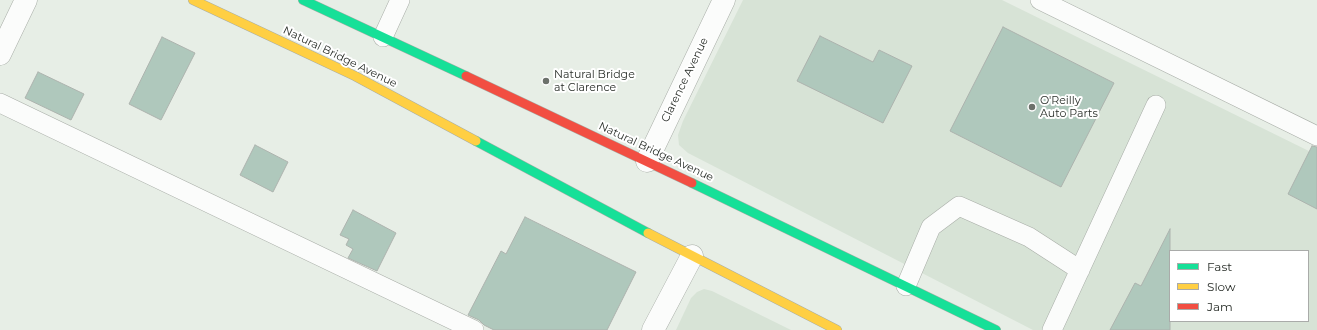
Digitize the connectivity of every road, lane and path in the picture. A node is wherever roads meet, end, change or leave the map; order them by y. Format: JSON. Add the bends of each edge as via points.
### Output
{"nodes":[{"id":1,"x":26,"y":0,"type":"edge"},
{"id":2,"x":193,"y":0,"type":"edge"},
{"id":3,"x":303,"y":0,"type":"edge"},
{"id":4,"x":400,"y":0,"type":"edge"},
{"id":5,"x":724,"y":0,"type":"edge"},
{"id":6,"x":1040,"y":0,"type":"edge"},
{"id":7,"x":383,"y":37,"type":"junction"},
{"id":8,"x":0,"y":54,"type":"edge"},
{"id":9,"x":0,"y":103,"type":"edge"},
{"id":10,"x":1156,"y":105,"type":"dead end"},
{"id":11,"x":1317,"y":136,"type":"edge"},
{"id":12,"x":647,"y":161,"type":"junction"},
{"id":13,"x":692,"y":256,"type":"junction"},
{"id":14,"x":1080,"y":270,"type":"junction"},
{"id":15,"x":906,"y":286,"type":"junction"},
{"id":16,"x":474,"y":330,"type":"edge"},
{"id":17,"x":653,"y":330,"type":"edge"},
{"id":18,"x":837,"y":330,"type":"edge"},
{"id":19,"x":996,"y":330,"type":"edge"},
{"id":20,"x":1052,"y":330,"type":"edge"}],
"edges":[{"from":1,"to":8,"type":"street"},
{"from":2,"to":13,"type":"main road","name":"Natural Bridge Avenue","via":[[355,76]]},
{"from":3,"to":7,"type":"main road","name":"Natural Bridge Avenue"},
{"from":4,"to":7,"type":"lane"},
{"from":5,"to":12,"type":"street","name":"Clarence Avenue"},
{"from":6,"to":11,"type":"lane"},
{"from":7,"to":12,"type":"main road","name":"Natural Bridge Avenue"},
{"from":9,"to":16,"type":"lane"},
{"from":10,"to":14,"type":"lane"},
{"from":12,"to":15,"type":"main road","name":"Natural Bridge Avenue"},
{"from":13,"to":17,"type":"street"},
{"from":13,"to":18,"type":"main road","name":"Natural Bridge Avenue"},
{"from":14,"to":15,"type":"lane","via":[[1029,237],[959,206],[931,227]]},
{"from":14,"to":20,"type":"lane"},
{"from":15,"to":19,"type":"main road","name":"Natural Bridge Avenue"}]}
